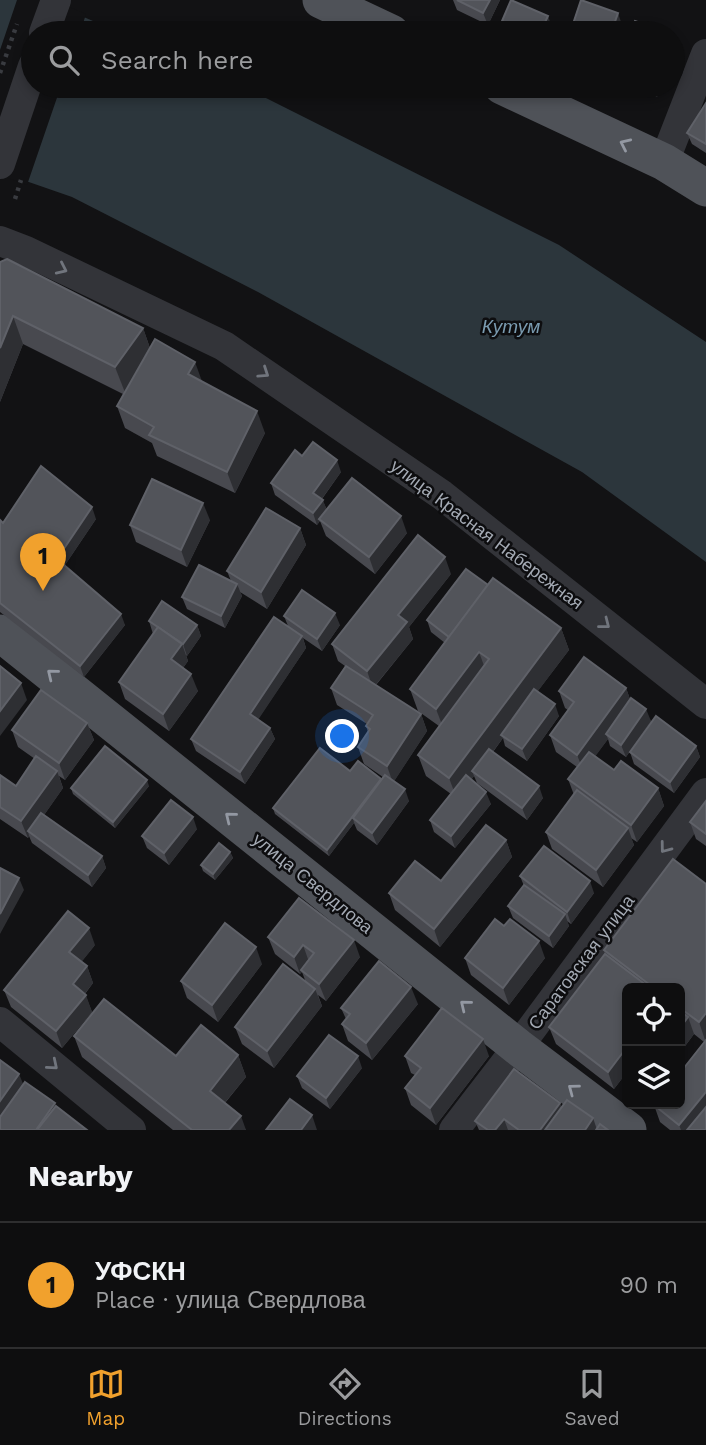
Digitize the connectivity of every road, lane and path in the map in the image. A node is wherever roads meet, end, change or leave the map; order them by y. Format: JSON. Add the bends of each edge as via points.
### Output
{"nodes":[{"id":1,"x":56,"y":0,"type":"edge"},
{"id":2,"x":321,"y":0,"type":"edge"},
{"id":3,"x":21,"y":12,"type":"dead end"},
{"id":4,"x":48,"y":21,"type":"edge"},
{"id":5,"x":366,"y":21,"type":"edge"},
{"id":6,"x":706,"y":54,"type":"edge"},
{"id":7,"x":0,"y":73,"type":"edge"},
{"id":8,"x":22,"y":98,"type":"edge"},
{"id":9,"x":528,"y":98,"type":"edge"},
{"id":10,"x":664,"y":162,"type":"junction"},
{"id":11,"x":0,"y":164,"type":"edge"},
{"id":12,"x":706,"y":188,"type":"edge"},
{"id":13,"x":0,"y":242,"type":"edge"},
{"id":14,"x":0,"y":633,"type":"edge"},
{"id":15,"x":706,"y":704,"type":"edge"},
{"id":16,"x":706,"y":793,"type":"edge"},
{"id":17,"x":0,"y":1022,"type":"edge"},
{"id":18,"x":518,"y":1047,"type":"junction"},
{"id":19,"x":131,"y":1130,"type":"edge"},
{"id":20,"x":454,"y":1130,"type":"edge"},
{"id":21,"x":628,"y":1130,"type":"edge"}],
"edges":[{"from":1,"to":4,"type":"street"},
{"from":2,"to":5,"type":"main road"},
{"from":3,"to":7,"type":"path"},
{"from":6,"to":10,"type":"street"},
{"from":8,"to":11,"type":"street"},
{"from":10,"to":9,"type":"main road","one_way":true},
{"from":10,"to":12,"type":"main road"},
{"from":13,"to":15,"type":"street","name":"улица Красная Набережная","one_way":true,"via":[[224,346],[442,495]]},
{"from":18,"to":14,"type":"main road","name":"улица Свердлова","one_way":true},
{"from":16,"to":18,"type":"street","name":"Саратовская улица","one_way":true},
{"from":17,"to":19,"type":"street","one_way":true},
{"from":18,"to":20,"type":"street","name":"Саратовская улица"},
{"from":21,"to":18,"type":"main road","name":"улица Свердлова","one_way":true}]}
